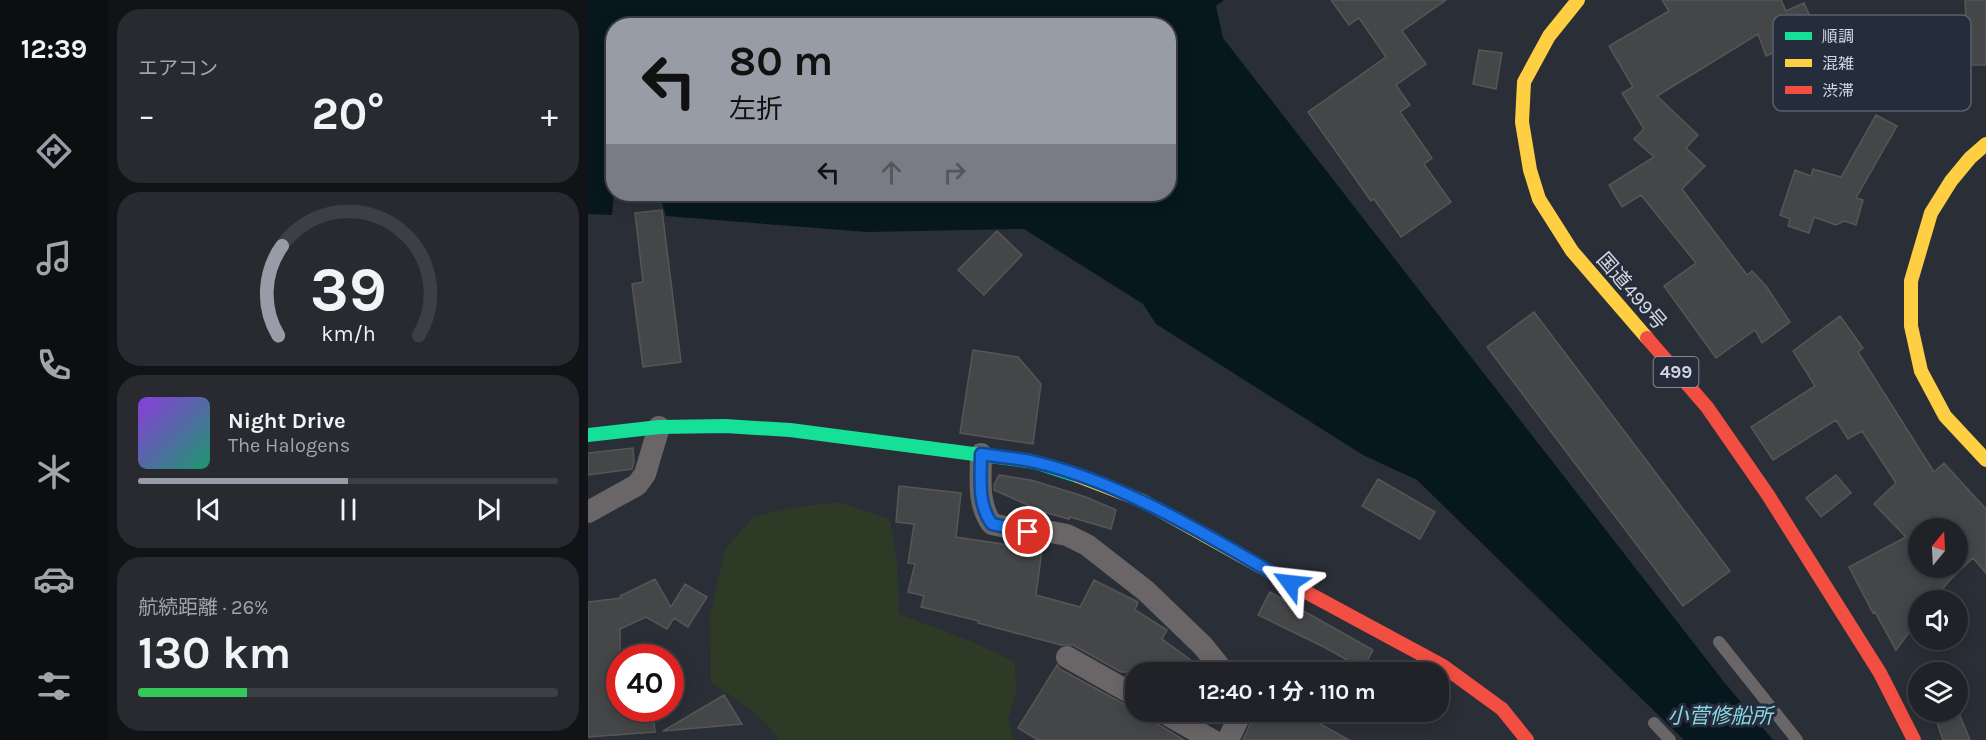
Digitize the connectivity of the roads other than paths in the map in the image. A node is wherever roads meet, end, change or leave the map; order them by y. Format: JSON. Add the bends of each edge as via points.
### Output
{"nodes":[{"id":1,"x":1578,"y":0,"type":"edge"},
{"id":2,"x":1986,"y":144,"type":"edge"},
{"id":3,"x":659,"y":427,"type":"junction"},
{"id":4,"x":588,"y":435,"type":"edge"},
{"id":5,"x":981,"y":454,"type":"junction"},
{"id":6,"x":1986,"y":459,"type":"edge"},
{"id":7,"x":588,"y":512,"type":"edge"},
{"id":8,"x":1719,"y":642,"type":"dead end"},
{"id":9,"x":1067,"y":657,"type":"dead end"},
{"id":10,"x":1216,"y":662,"type":"edge"},
{"id":11,"x":1125,"y":690,"type":"edge"},
{"id":12,"x":1180,"y":722,"type":"edge"},
{"id":13,"x":1237,"y":722,"type":"edge"},
{"id":14,"x":1654,"y":723,"type":"dead end"},
{"id":15,"x":1212,"y":740,"type":"edge"},
{"id":16,"x":1228,"y":740,"type":"edge"},
{"id":17,"x":1527,"y":740,"type":"edge"},
{"id":18,"x":1670,"y":740,"type":"edge"},
{"id":19,"x":1797,"y":740,"type":"edge"},
{"id":20,"x":1914,"y":740,"type":"edge"}],
"edges":[{"from":1,"to":20,"type":"main road","name":"国道499号","number":"499","via":[[1549,36],[1524,82],[1522,122],[1539,199],[1572,251],[1707,407],[1755,475],[1880,673]]},
{"from":2,"to":6,"type":"main road","via":[[1950,181],[1931,213],[1911,281],[1911,326],[1921,371],[1946,416]]},
{"from":3,"to":4,"type":"main road"},
{"from":3,"to":5,"type":"main road","via":[[790,430]]},
{"from":3,"to":7,"type":"street","via":[[645,474],[637,485]]},
{"from":5,"to":10,"type":"street","via":[[982,504],[992,524],[1028,532],[1059,533],[1086,545],[1146,591]]},
{"from":5,"to":17,"type":"main road","via":[[1035,462],[1143,501],[1443,666],[1502,709]]},
{"from":8,"to":19,"type":"lane"},
{"from":9,"to":11,"type":"street"},
{"from":12,"to":15,"type":"street"},
{"from":13,"to":16,"type":"street"},
{"from":14,"to":18,"type":"lane"}]}
